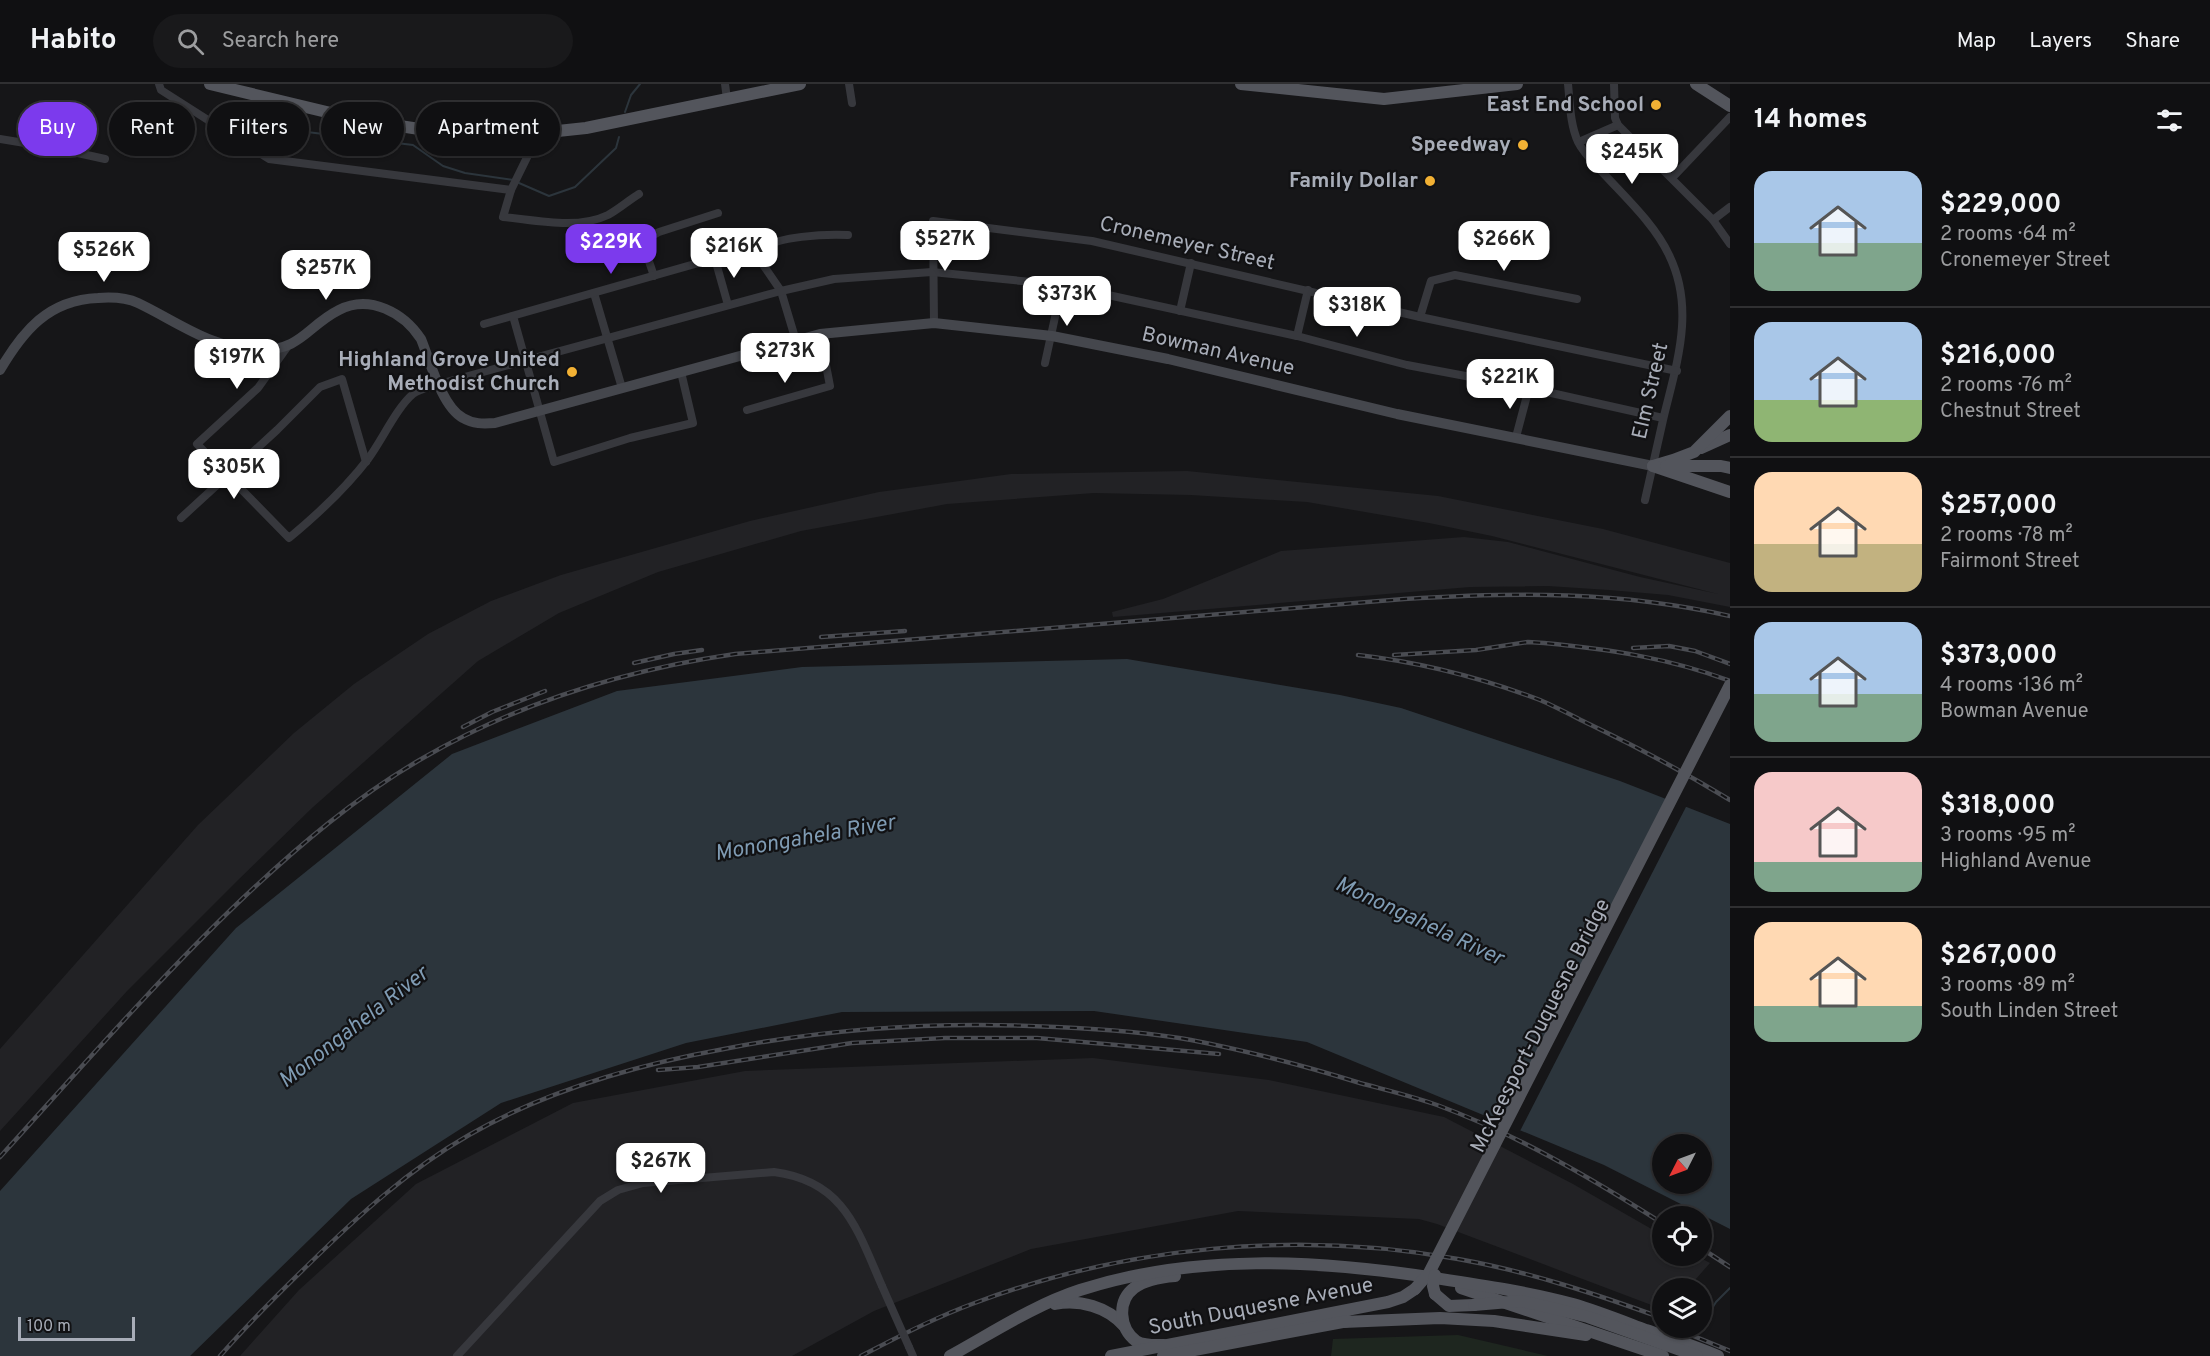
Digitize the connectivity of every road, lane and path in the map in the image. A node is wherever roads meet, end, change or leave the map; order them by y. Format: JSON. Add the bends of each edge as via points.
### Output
{"nodes":[{"id":1,"x":159,"y":84,"type":"edge"},
{"id":2,"x":210,"y":84,"type":"edge"},
{"id":3,"x":725,"y":84,"type":"edge"},
{"id":4,"x":800,"y":84,"type":"edge"},
{"id":5,"x":849,"y":84,"type":"edge"},
{"id":6,"x":1241,"y":84,"type":"edge"},
{"id":7,"x":1299,"y":84,"type":"edge"},
{"id":8,"x":1517,"y":84,"type":"edge"},
{"id":9,"x":1568,"y":84,"type":"edge"},
{"id":10,"x":1614,"y":84,"type":"edge"},
{"id":11,"x":1698,"y":84,"type":"edge"},
{"id":12,"x":1255,"y":85,"type":"edge"},
{"id":13,"x":1316,"y":91,"type":"junction"},
{"id":14,"x":1730,"y":97,"type":"edge"},
{"id":15,"x":727,"y":99,"type":"junction"},
{"id":16,"x":852,"y":103,"type":"dead end"},
{"id":17,"x":1730,"y":106,"type":"edge"},
{"id":18,"x":1730,"y":117,"type":"edge"},
{"id":19,"x":1618,"y":125,"type":"junction"},
{"id":20,"x":416,"y":128,"type":"edge"},
{"id":21,"x":560,"y":130,"type":"edge"},
{"id":22,"x":0,"y":139,"type":"edge"},
{"id":23,"x":1579,"y":142,"type":"junction"},
{"id":24,"x":528,"y":156,"type":"edge"},
{"id":25,"x":105,"y":159,"type":"dead end"},
{"id":26,"x":1672,"y":178,"type":"junction"},
{"id":27,"x":513,"y":188,"type":"junction"},
{"id":28,"x":639,"y":194,"type":"dead end"},
{"id":29,"x":1730,"y":207,"type":"edge"},
{"id":30,"x":718,"y":213,"type":"dead end"},
{"id":31,"x":1713,"y":220,"type":"junction"},
{"id":32,"x":848,"y":235,"type":"dead end"},
{"id":33,"x":1730,"y":244,"type":"edge"},
{"id":34,"x":744,"y":250,"type":"dead end"},
{"id":35,"x":715,"y":259,"type":"junction"},
{"id":36,"x":1191,"y":263,"type":"junction"},
{"id":37,"x":932,"y":272,"type":"junction"},
{"id":38,"x":654,"y":276,"type":"junction"},
{"id":39,"x":1062,"y":285,"type":"junction"},
{"id":40,"x":1308,"y":290,"type":"junction"},
{"id":41,"x":781,"y":291,"type":"junction"},
{"id":42,"x":594,"y":293,"type":"junction"},
{"id":43,"x":1577,"y":299,"type":"dead end"},
{"id":44,"x":728,"y":305,"type":"junction"},
{"id":45,"x":1180,"y":311,"type":"junction"},
{"id":46,"x":513,"y":316,"type":"junction"},
{"id":47,"x":1420,"y":317,"type":"junction"},
{"id":48,"x":934,"y":323,"type":"junction"},
{"id":49,"x":484,"y":324,"type":"dead end"},
{"id":50,"x":820,"y":334,"type":"junction"},
{"id":51,"x":1052,"y":336,"type":"junction"},
{"id":52,"x":1297,"y":336,"type":"junction"},
{"id":53,"x":608,"y":339,"type":"junction"},
{"id":54,"x":796,"y":341,"type":"junction"},
{"id":55,"x":288,"y":346,"type":"junction"},
{"id":56,"x":526,"y":360,"type":"junction"},
{"id":57,"x":1045,"y":363,"type":"dead end"},
{"id":58,"x":0,"y":370,"type":"edge"},
{"id":59,"x":1677,"y":371,"type":"junction"},
{"id":60,"x":681,"y":372,"type":"junction"},
{"id":61,"x":439,"y":384,"type":"junction"},
{"id":62,"x":622,"y":388,"type":"junction"},
{"id":63,"x":1529,"y":388,"type":"junction"},
{"id":64,"x":540,"y":410,"type":"junction"},
{"id":65,"x":747,"y":410,"type":"dead end"},
{"id":66,"x":1730,"y":416,"type":"edge"},
{"id":67,"x":1664,"y":418,"type":"junction"},
{"id":68,"x":1730,"y":435,"type":"edge"},
{"id":69,"x":1516,"y":437,"type":"junction"},
{"id":70,"x":1694,"y":452,"type":"junction"},
{"id":71,"x":366,"y":462,"type":"junction"},
{"id":72,"x":1653,"y":466,"type":"junction"},
{"id":73,"x":1730,"y":468,"type":"edge"},
{"id":74,"x":228,"y":476,"type":"junction"},
{"id":75,"x":1730,"y":492,"type":"edge"},
{"id":76,"x":1645,"y":500,"type":"dead end"},
{"id":77,"x":181,"y":518,"type":"dead end"},
{"id":78,"x":1730,"y":685,"type":"edge"},
{"id":79,"x":1730,"y":700,"type":"edge"},
{"id":80,"x":1435,"y":1275,"type":"junction"},
{"id":81,"x":1418,"y":1291,"type":"junction"},
{"id":82,"x":1036,"y":1308,"type":"junction"},
{"id":83,"x":1343,"y":1322,"type":"junction"},
{"id":84,"x":1124,"y":1326,"type":"junction"},
{"id":85,"x":1163,"y":1351,"type":"edge"},
{"id":86,"x":1701,"y":1353,"type":"edge"},
{"id":87,"x":457,"y":1356,"type":"edge"},
{"id":88,"x":913,"y":1356,"type":"edge"},
{"id":89,"x":950,"y":1356,"type":"edge"},
{"id":90,"x":1111,"y":1356,"type":"edge"},
{"id":91,"x":1662,"y":1356,"type":"edge"},
{"id":92,"x":1718,"y":1356,"type":"edge"}],
"edges":[{"from":1,"to":27,"type":"street","via":[[161,90],[269,159]]},
{"from":2,"to":20,"type":"main road","via":[[327,113]]},
{"from":3,"to":15,"type":"street"},
{"from":4,"to":15,"type":"main road"},
{"from":5,"to":16,"type":"street"},
{"from":6,"to":12,"type":"main road"},
{"from":7,"to":13,"type":"main road"},
{"from":8,"to":13,"type":"main road","via":[[1384,99]]},
{"from":9,"to":23,"type":"street"},
{"from":10,"to":19,"type":"street"},
{"from":11,"to":14,"type":"main road"},
{"from":11,"to":17,"type":"main road"},
{"from":12,"to":13,"type":"main road"},
{"from":15,"to":21,"type":"main road"},
{"from":18,"to":26,"type":"street"},
{"from":19,"to":23,"type":"street"},
{"from":19,"to":26,"type":"street"},
{"from":22,"to":25,"type":"street"},
{"from":23,"to":59,"type":"street","name":"Elm Street","via":[[1670,256],[1680,289],[1683,330]]},
{"from":24,"to":27,"type":"street"},
{"from":26,"to":31,"type":"street"},
{"from":27,"to":28,"type":"street","via":[[503,217],[554,222],[592,221]]},
{"from":29,"to":31,"type":"street"},
{"from":30,"to":38,"type":"street","via":[[642,241]]},
{"from":31,"to":33,"type":"street"},
{"from":32,"to":41,"type":"street","via":[[823,234],[773,243],[759,250],[757,256]]},
{"from":34,"to":35,"type":"street"},
{"from":35,"to":38,"type":"street"},
{"from":35,"to":44,"type":"street"},
{"from":36,"to":37,"type":"street","name":"Cronemeyer Street","via":[[1092,241],[933,221]]},
{"from":36,"to":40,"type":"street","name":"Cronemeyer Street"},
{"from":36,"to":45,"type":"street"},
{"from":37,"to":39,"type":"street"},
{"from":37,"to":41,"type":"street","via":[[834,279]]},
{"from":37,"to":48,"type":"street"},
{"from":38,"to":42,"type":"street"},
{"from":39,"to":45,"type":"street"},
{"from":39,"to":51,"type":"street"},
{"from":40,"to":47,"type":"street","name":"Cronemeyer Street"},
{"from":40,"to":52,"type":"street"},
{"from":41,"to":44,"type":"street"},
{"from":41,"to":54,"type":"street"},
{"from":42,"to":46,"type":"street"},
{"from":42,"to":53,"type":"street"},
{"from":43,"to":47,"type":"street","via":[[1455,275],[1431,281]]},
{"from":44,"to":53,"type":"street"},
{"from":45,"to":52,"type":"street"},
{"from":46,"to":49,"type":"street"},
{"from":46,"to":56,"type":"street"},
{"from":47,"to":59,"type":"street","name":"Cronemeyer Street"},
{"from":48,"to":50,"type":"main road","name":"Bowman Avenue"},
{"from":48,"to":51,"type":"main road","name":"Bowman Avenue"},
{"from":50,"to":54,"type":"main road","name":"Bowman Avenue"},
{"from":50,"to":65,"type":"street","via":[[831,386]]},
{"from":51,"to":57,"type":"street"},
{"from":51,"to":69,"type":"main road","name":"Bowman Avenue"},
{"from":52,"to":63,"type":"street","via":[[1407,365]]},
{"from":53,"to":56,"type":"street"},
{"from":53,"to":62,"type":"street"},
{"from":54,"to":60,"type":"main road","name":"Bowman Avenue"},
{"from":55,"to":58,"type":"main road","via":[[259,350],[212,342],[136,302],[115,297],[93,298],[45,315],[16,344]]},
{"from":55,"to":61,"type":"main road","name":"Bowman Avenue","via":[[346,307],[381,307],[408,322],[421,339]]},
{"from":55,"to":74,"type":"street","via":[[258,388],[197,444]]},
{"from":56,"to":61,"type":"street"},
{"from":56,"to":64,"type":"street"},
{"from":59,"to":67,"type":"street","name":"Elm Street"},
{"from":60,"to":62,"type":"main road","name":"Bowman Avenue"},
{"from":60,"to":64,"type":"street","via":[[693,423],[554,462]]},
{"from":61,"to":64,"type":"main road","name":"Bowman Avenue","via":[[456,414],[475,423],[495,423]]},
{"from":61,"to":71,"type":"street","via":[[414,393]]},
{"from":62,"to":64,"type":"main road","name":"Bowman Avenue"},
{"from":63,"to":67,"type":"street"},
{"from":63,"to":69,"type":"street"},
{"from":66,"to":70,"type":"main road"},
{"from":67,"to":72,"type":"street","name":"Elm Street"},
{"from":68,"to":70,"type":"main road"},
{"from":69,"to":72,"type":"main road","name":"Bowman Avenue"},
{"from":70,"to":72,"type":"main road"},
{"from":71,"to":74,"type":"street","via":[[323,509],[289,538]]},
{"from":71,"to":74,"type":"street","via":[[342,379],[320,387]]},
{"from":72,"to":73,"type":"main road"},
{"from":72,"to":75,"type":"main road"},
{"from":72,"to":76,"type":"street","name":"Elm Street"},
{"from":74,"to":77,"type":"street"},
{"from":78,"to":81,"type":"main road","name":"McKeesport-Duquesne Bridge","bridge":true},
{"from":79,"to":80,"type":"main road","name":"McKeesport-Duquesne Bridge"},
{"from":80,"to":81,"type":"main road","name":"McKeesport-Duquesne Bridge"},
{"from":80,"to":86,"type":"main road","bridge":true,"via":[[1435,1294],[1449,1306],[1521,1301],[1548,1306]]},
{"from":81,"to":83,"type":"main road","name":"McKeesport-Duquesne Bridge","via":[[1392,1309]]},
{"from":81,"to":85,"type":"main road","name":"South Duquesne Avenue","via":[[1388,1302]]},
{"from":82,"to":84,"type":"main road","via":[[1064,1302],[1081,1304],[1103,1310]]},
{"from":82,"to":86,"type":"main road","via":[[1077,1291],[1155,1270],[1289,1263],[1372,1268],[1574,1305]]},
{"from":82,"to":89,"type":"main road"},
{"from":83,"to":85,"type":"main road","name":"South Duquesne Avenue"},
{"from":83,"to":91,"type":"main road","via":[[1440,1318],[1494,1321],[1588,1336]]},
{"from":84,"to":85,"type":"main road","via":[[1136,1341]]},
{"from":84,"to":91,"type":"main road","via":[[1124,1299],[1146,1281],[1215,1271],[1305,1270],[1461,1288]]},
{"from":85,"to":90,"type":"main road","name":"South Duquesne Avenue"},
{"from":86,"to":92,"type":"main road"},
{"from":87,"to":88,"type":"street","bridge":true,"via":[[600,1201],[618,1190],[643,1183],[774,1172],[811,1182],[828,1192],[844,1210],[856,1227]]}]}
